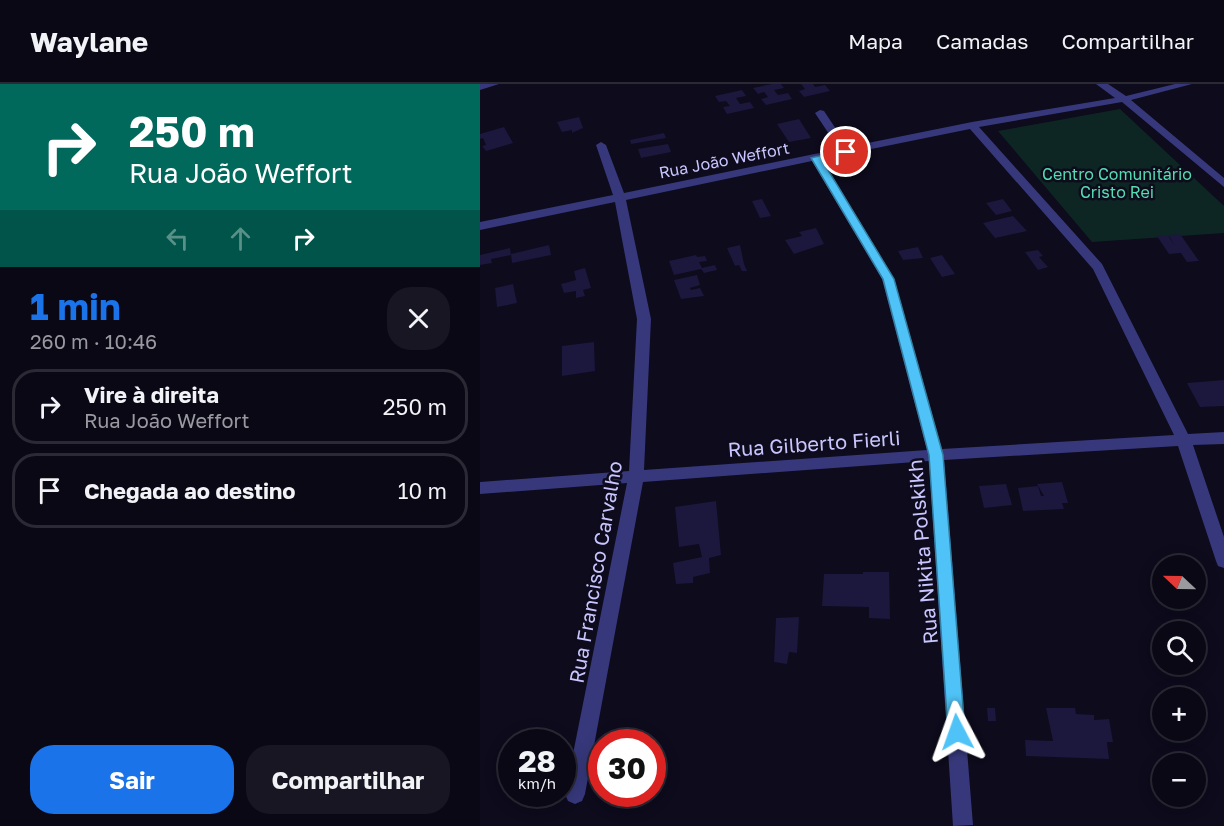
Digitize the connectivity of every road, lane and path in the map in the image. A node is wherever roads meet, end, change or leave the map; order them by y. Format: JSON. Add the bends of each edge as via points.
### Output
{"nodes":[{"id":1,"x":494,"y":84,"type":"edge"},
{"id":2,"x":1101,"y":84,"type":"edge"},
{"id":3,"x":1187,"y":84,"type":"edge"},
{"id":4,"x":480,"y":87,"type":"edge"},
{"id":5,"x":1124,"y":99,"type":"junction"},
{"id":6,"x":820,"y":113,"type":"dead end"},
{"id":7,"x":972,"y":125,"type":"junction"},
{"id":8,"x":601,"y":145,"type":"dead end"},
{"id":9,"x":846,"y":152,"type":"junction"},
{"id":10,"x":816,"y":158,"type":"junction"},
{"id":11,"x":1224,"y":184,"type":"edge"},
{"id":12,"x":619,"y":196,"type":"junction"},
{"id":13,"x":480,"y":226,"type":"edge"},
{"id":14,"x":1224,"y":438,"type":"edge"},
{"id":15,"x":1184,"y":441,"type":"junction"},
{"id":16,"x":936,"y":455,"type":"junction"},
{"id":17,"x":636,"y":478,"type":"junction"},
{"id":18,"x":480,"y":488,"type":"edge"},
{"id":19,"x":1224,"y":561,"type":"edge"},
{"id":20,"x":576,"y":789,"type":"edge"},
{"id":21,"x":963,"y":825,"type":"edge"}],
"edges":[{"from":1,"to":4,"type":"street"},
{"from":2,"to":5,"type":"street"},
{"from":3,"to":5,"type":"street","name":"Rua João Weffort"},
{"from":5,"to":7,"type":"street","name":"Rua João Weffort"},
{"from":5,"to":11,"type":"street"},
{"from":6,"to":9,"type":"street"},
{"from":7,"to":9,"type":"street","name":"Rua João Weffort"},
{"from":7,"to":15,"type":"street","via":[[1098,267]]},
{"from":8,"to":12,"type":"street","name":"Rua Francisco Carvalho"},
{"from":9,"to":10,"type":"street","name":"Rua João Weffort"},
{"from":10,"to":12,"type":"street","name":"Rua João Weffort"},
{"from":10,"to":16,"type":"street","name":"Rua Nikita Polskikh","via":[[888,279]]},
{"from":12,"to":13,"type":"street","name":"Rua João Weffort"},
{"from":12,"to":17,"type":"street","name":"Rua Francisco Carvalho","via":[[644,319]]},
{"from":14,"to":15,"type":"street","name":"Rua Gilberto Fierli"},
{"from":15,"to":16,"type":"street","name":"Rua Gilberto Fierli"},
{"from":15,"to":19,"type":"street"},
{"from":16,"to":17,"type":"street","name":"Rua Gilberto Fierli"},
{"from":16,"to":21,"type":"street","name":"Rua Nikita Polskikh"},
{"from":17,"to":18,"type":"street","name":"Rua Gilberto Fierli"},
{"from":17,"to":20,"type":"street","name":"Rua Francisco Carvalho"}]}
